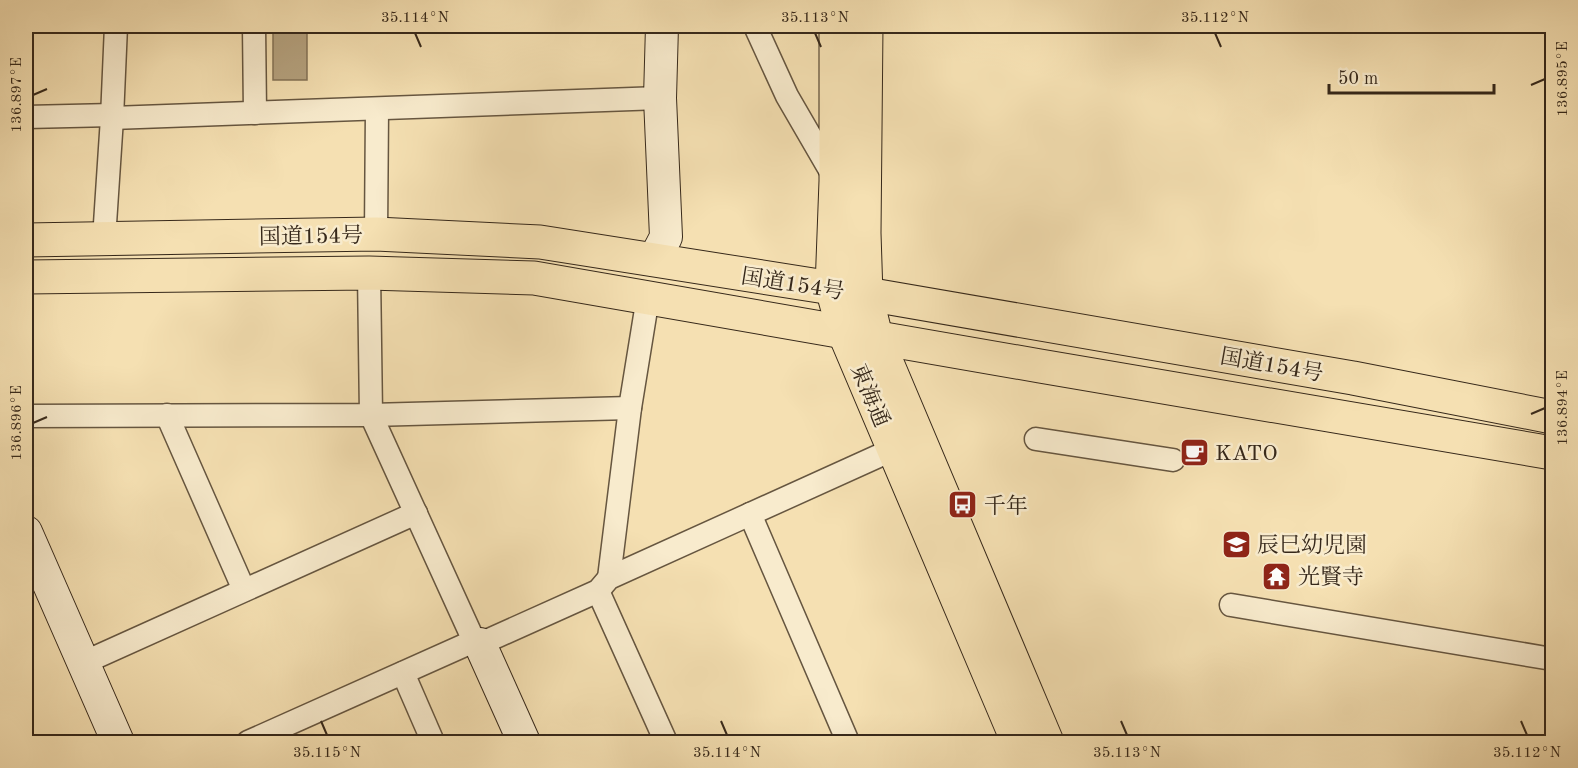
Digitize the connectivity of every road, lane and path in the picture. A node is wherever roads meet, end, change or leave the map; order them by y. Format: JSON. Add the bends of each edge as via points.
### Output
{"nodes":[{"id":1,"x":116,"y":26,"type":"edge"},
{"id":2,"x":255,"y":26,"type":"edge"},
{"id":3,"x":662,"y":26,"type":"edge"},
{"id":4,"x":755,"y":26,"type":"edge"},
{"id":5,"x":836,"y":26,"type":"edge"},
{"id":6,"x":866,"y":26,"type":"edge"},
{"id":7,"x":660,"y":98,"type":"junction"},
{"id":8,"x":377,"y":109,"type":"junction"},
{"id":9,"x":255,"y":113,"type":"junction"},
{"id":10,"x":26,"y":117,"type":"edge"},
{"id":11,"x":113,"y":117,"type":"junction"},
{"id":12,"x":836,"y":181,"type":"junction"},
{"id":13,"x":376,"y":234,"type":"junction"},
{"id":14,"x":26,"y":240,"type":"edge"},
{"id":15,"x":104,"y":240,"type":"junction"},
{"id":16,"x":654,"y":260,"type":"junction"},
{"id":17,"x":369,"y":273,"type":"junction"},
{"id":18,"x":26,"y":277,"type":"edge"},
{"id":19,"x":832,"y":288,"type":"junction"},
{"id":20,"x":866,"y":295,"type":"junction"},
{"id":21,"x":648,"y":297,"type":"junction"},
{"id":22,"x":860,"y":334,"type":"junction"},
{"id":23,"x":630,"y":408,"type":"junction"},
{"id":24,"x":167,"y":415,"type":"junction"},
{"id":25,"x":371,"y":415,"type":"junction"},
{"id":26,"x":26,"y":416,"type":"edge"},
{"id":27,"x":1552,"y":417,"type":"edge"},
{"id":28,"x":1036,"y":439,"type":"dead end"},
{"id":29,"x":894,"y":449,"type":"junction"},
{"id":30,"x":1552,"y":453,"type":"edge"},
{"id":31,"x":1173,"y":460,"type":"dead end"},
{"id":32,"x":416,"y":513,"type":"junction"},
{"id":33,"x":750,"y":514,"type":"junction"},
{"id":34,"x":26,"y":532,"type":"edge"},
{"id":35,"x":603,"y":584,"type":"junction"},
{"id":36,"x":244,"y":590,"type":"junction"},
{"id":37,"x":1231,"y":605,"type":"dead end"},
{"id":38,"x":477,"y":643,"type":"junction"},
{"id":39,"x":1552,"y":660,"type":"edge"},
{"id":40,"x":83,"y":663,"type":"junction"},
{"id":41,"x":403,"y":673,"type":"junction"},
{"id":42,"x":282,"y":736,"type":"edge"},
{"id":43,"x":118,"y":742,"type":"edge"},
{"id":44,"x":249,"y":742,"type":"edge"},
{"id":45,"x":433,"y":742,"type":"edge"},
{"id":46,"x":524,"y":742,"type":"edge"},
{"id":47,"x":666,"y":742,"type":"edge"},
{"id":48,"x":848,"y":742,"type":"edge"},
{"id":49,"x":1018,"y":742,"type":"edge"},
{"id":50,"x":1047,"y":742,"type":"edge"}],
"edges":[{"from":1,"to":11,"type":"street"},
{"from":2,"to":9,"type":"street"},
{"from":3,"to":7,"type":"street"},
{"from":4,"to":12,"type":"street","via":[[787,96]]},
{"from":5,"to":12,"type":"main road","name":"東海通"},
{"from":6,"to":20,"type":"main road","name":"東海通"},
{"from":7,"to":8,"type":"street"},
{"from":7,"to":16,"type":"street","via":[[666,237]]},
{"from":8,"to":9,"type":"street"},
{"from":8,"to":13,"type":"street"},
{"from":9,"to":11,"type":"street"},
{"from":10,"to":11,"type":"street"},
{"from":11,"to":15,"type":"street"},
{"from":12,"to":19,"type":"main road","name":"東海通"},
{"from":13,"to":15,"type":"main road","name":"国道154号"},
{"from":13,"to":16,"type":"main road","name":"国道154号","via":[[540,242]]},
{"from":14,"to":15,"type":"main road","name":"国道154号"},
{"from":16,"to":19,"type":"main road","name":"国道154号"},
{"from":17,"to":18,"type":"main road","name":"国道154号"},
{"from":17,"to":21,"type":"main road","name":"国道154号","via":[[534,278]]},
{"from":17,"to":25,"type":"street"},
{"from":19,"to":20,"type":"main road","name":"国道154号"},
{"from":19,"to":22,"type":"main road","name":"東海通"},
{"from":20,"to":22,"type":"main road","name":"東海通"},
{"from":20,"to":27,"type":"main road","name":"国道154号","via":[[1353,378]]},
{"from":21,"to":22,"type":"main road","name":"国道154号"},
{"from":21,"to":23,"type":"street"},
{"from":22,"to":29,"type":"main road","name":"東海通"},
{"from":22,"to":30,"type":"main road","name":"国道154号"},
{"from":22,"to":50,"type":"main road","name":"東海通"},
{"from":23,"to":25,"type":"street"},
{"from":23,"to":35,"type":"street"},
{"from":24,"to":25,"type":"street"},
{"from":24,"to":26,"type":"street"},
{"from":24,"to":36,"type":"street"},
{"from":25,"to":32,"type":"street"},
{"from":28,"to":31,"type":"street"},
{"from":29,"to":33,"type":"street"},
{"from":29,"to":49,"type":"main road","name":"東海通"},
{"from":32,"to":36,"type":"street"},
{"from":32,"to":38,"type":"street"},
{"from":33,"to":35,"type":"street"},
{"from":33,"to":48,"type":"street"},
{"from":34,"to":40,"type":"street"},
{"from":35,"to":38,"type":"street"},
{"from":35,"to":47,"type":"street"},
{"from":36,"to":40,"type":"street"},
{"from":37,"to":39,"type":"street"},
{"from":38,"to":41,"type":"street"},
{"from":38,"to":46,"type":"street"},
{"from":40,"to":43,"type":"street"},
{"from":41,"to":42,"type":"street"},
{"from":41,"to":45,"type":"street"},
{"from":42,"to":44,"type":"street"}]}
